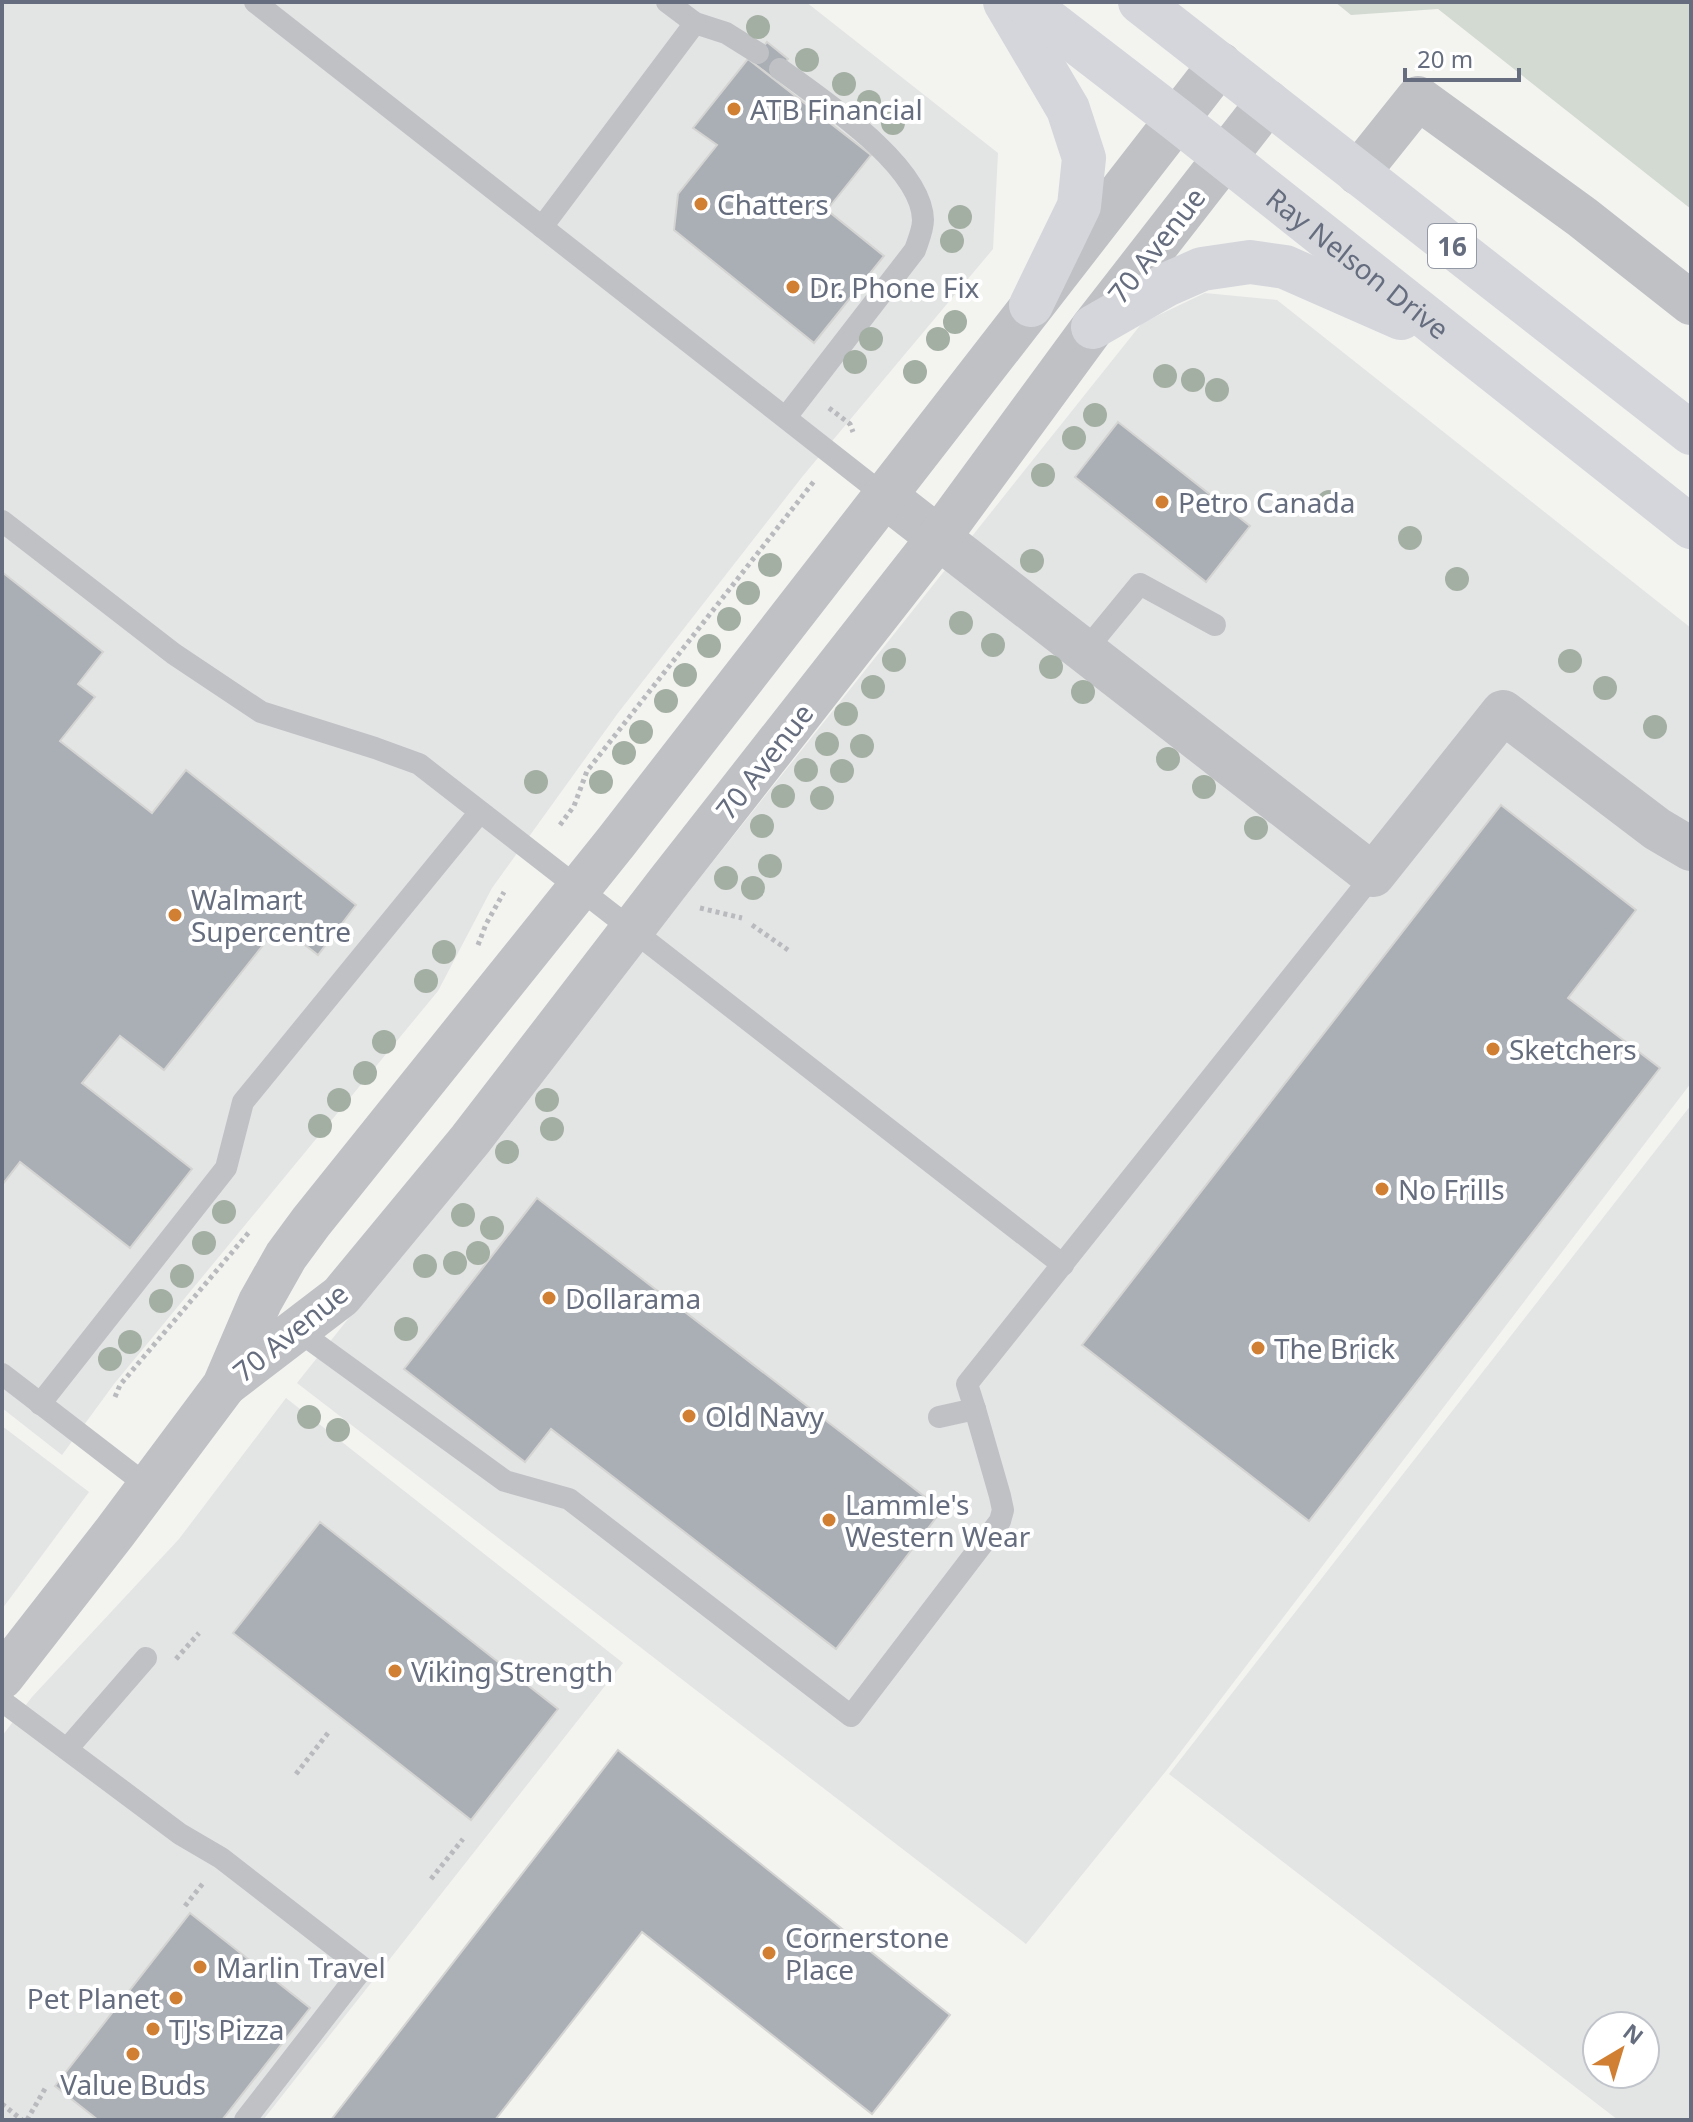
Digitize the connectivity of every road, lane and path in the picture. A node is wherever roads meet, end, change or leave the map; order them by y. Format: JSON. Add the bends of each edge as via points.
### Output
{"nodes":[{"id":1,"x":255,"y":2,"type":"edge"},
{"id":2,"x":667,"y":2,"type":"edge"},
{"id":3,"x":1005,"y":2,"type":"edge"},
{"id":4,"x":1024,"y":2,"type":"edge"},
{"id":5,"x":1140,"y":2,"type":"edge"},
{"id":6,"x":695,"y":23,"type":"junction"},
{"id":7,"x":758,"y":53,"type":"dead end"},
{"id":8,"x":1220,"y":64,"type":"junction"},
{"id":9,"x":780,"y":69,"type":"dead end"},
{"id":10,"x":1268,"y":102,"type":"junction"},
{"id":11,"x":1176,"y":119,"type":"junction"},
{"id":12,"x":1224,"y":157,"type":"junction"},
{"id":13,"x":1358,"y":173,"type":"junction"},
{"id":14,"x":542,"y":227,"type":"junction"},
{"id":15,"x":1691,"y":303,"type":"edge"},
{"id":16,"x":1031,"y":305,"type":"junction"},
{"id":17,"x":1093,"y":327,"type":"junction"},
{"id":18,"x":1460,"y":344,"type":"junction"},
{"id":19,"x":821,"y":401,"type":"dead end"},
{"id":20,"x":786,"y":417,"type":"junction"},
{"id":21,"x":853,"y":433,"type":"dead end"},
{"id":22,"x":1691,"y":433,"type":"edge"},
{"id":23,"x":815,"y":480,"type":"dead end"},
{"id":24,"x":885,"y":496,"type":"junction"},
{"id":25,"x":2,"y":521,"type":"edge"},
{"id":26,"x":1691,"y":527,"type":"edge"},
{"id":27,"x":939,"y":537,"type":"junction"},
{"id":28,"x":1215,"y":625,"type":"dead end"},
{"id":29,"x":1085,"y":651,"type":"junction"},
{"id":30,"x":574,"y":806,"type":"junction"},
{"id":31,"x":480,"y":812,"type":"junction"},
{"id":32,"x":584,"y":815,"type":"dead end"},
{"id":33,"x":560,"y":825,"type":"dead end"},
{"id":34,"x":1691,"y":849,"type":"edge"},
{"id":35,"x":1373,"y":875,"type":"junction"},
{"id":36,"x":578,"y":888,"type":"junction"},
{"id":37,"x":703,"y":909,"type":"dead end"},
{"id":38,"x":742,"y":918,"type":"dead end"},
{"id":39,"x":752,"y":925,"type":"dead end"},
{"id":40,"x":633,"y":931,"type":"junction"},
{"id":41,"x":788,"y":950,"type":"dead end"},
{"id":42,"x":1063,"y":1265,"type":"junction"},
{"id":43,"x":260,"y":1302,"type":"junction"},
{"id":44,"x":296,"y":1330,"type":"junction"},
{"id":45,"x":2,"y":1374,"type":"edge"},
{"id":46,"x":120,"y":1385,"type":"dead end"},
{"id":47,"x":224,"y":1386,"type":"junction"},
{"id":48,"x":115,"y":1397,"type":"dead end"},
{"id":49,"x":40,"y":1404,"type":"junction"},
{"id":50,"x":975,"y":1409,"type":"junction"},
{"id":51,"x":939,"y":1417,"type":"dead end"},
{"id":52,"x":149,"y":1487,"type":"junction"},
{"id":53,"x":199,"y":1633,"type":"dead end"},
{"id":54,"x":146,"y":1658,"type":"dead end"},
{"id":55,"x":175,"y":1660,"type":"dead end"},
{"id":56,"x":2,"y":1677,"type":"edge"},
{"id":57,"x":2,"y":1701,"type":"edge"},
{"id":58,"x":328,"y":1733,"type":"dead end"},
{"id":59,"x":67,"y":1749,"type":"junction"},
{"id":60,"x":296,"y":1774,"type":"dead end"},
{"id":61,"x":463,"y":1839,"type":"dead end"},
{"id":62,"x":431,"y":1879,"type":"dead end"},
{"id":63,"x":46,"y":2087,"type":"dead end"},
{"id":64,"x":2,"y":2104,"type":"edge"},
{"id":65,"x":25,"y":2120,"type":"edge"},
{"id":66,"x":245,"y":2120,"type":"edge"}],
"edges":[{"from":1,"to":14,"type":"lane"},
{"from":2,"to":6,"type":"lane"},
{"from":3,"to":16,"type":"highway","via":[[1068,109],[1084,158],[1079,206]]},
{"from":4,"to":11,"type":"highway","name":"Ray Nelson Drive","number":"16"},
{"from":5,"to":8,"type":"highway","number":"16"},
{"from":6,"to":7,"type":"lane","via":[[726,33]]},
{"from":6,"to":14,"type":"lane"},
{"from":8,"to":10,"type":"highway","number":"16"},
{"from":8,"to":11,"type":"street","name":"70 Avenue"},
{"from":9,"to":20,"type":"lane","via":[[900,168],[919,199],[923,222],[915,250]]},
{"from":10,"to":12,"type":"street","name":"70 Avenue"},
{"from":10,"to":13,"type":"highway","number":"16"},
{"from":11,"to":12,"type":"highway","name":"Ray Nelson Drive","number":"16"},
{"from":11,"to":16,"type":"street","name":"70 Avenue"},
{"from":12,"to":17,"type":"street","name":"70 Avenue"},
{"from":12,"to":18,"type":"highway","name":"Ray Nelson Drive","number":"16"},
{"from":13,"to":15,"type":"street","via":[[1418,98]]},
{"from":13,"to":22,"type":"highway","number":"16"},
{"from":14,"to":20,"type":"lane"},
{"from":16,"to":24,"type":"street","name":"70 Avenue"},
{"from":17,"to":18,"type":"highway","via":[[1202,269],[1250,262],[1285,267]]},
{"from":17,"to":27,"type":"street","name":"70 Avenue"},
{"from":18,"to":26,"type":"highway","name":"Ray Nelson Drive","number":"16"},
{"from":19,"to":21,"type":"path","via":[[850,424]]},
{"from":20,"to":24,"type":"lane"},
{"from":23,"to":30,"type":"path","via":[[587,771]]},
{"from":24,"to":27,"type":"street"},
{"from":24,"to":36,"type":"street","name":"70 Avenue"},
{"from":25,"to":31,"type":"lane","via":[[174,654],[261,712],[419,764]]},
{"from":27,"to":29,"type":"street"},
{"from":27,"to":40,"type":"street","name":"70 Avenue"},
{"from":28,"to":29,"type":"lane","via":[[1140,584]]},
{"from":29,"to":35,"type":"street"},
{"from":30,"to":32,"type":"path"},
{"from":30,"to":33,"type":"path"},
{"from":31,"to":36,"type":"lane"},
{"from":31,"to":49,"type":"lane","via":[[243,1102],[226,1168]]},
{"from":34,"to":35,"type":"street","via":[[1503,712]]},
{"from":35,"to":42,"type":"lane"},
{"from":36,"to":40,"type":"lane"},
{"from":36,"to":43,"type":"street","name":"70 Avenue","via":[[320,1210]]},
{"from":37,"to":38,"type":"path"},
{"from":39,"to":41,"type":"path"},
{"from":40,"to":42,"type":"lane"},
{"from":40,"to":44,"type":"street","name":"70 Avenue","via":[[341,1296]]},
{"from":42,"to":50,"type":"lane","via":[[967,1384]]},
{"from":43,"to":44,"type":"lane"},
{"from":43,"to":47,"type":"street","name":"70 Avenue"},
{"from":44,"to":47,"type":"street","name":"70 Avenue"},
{"from":44,"to":50,"type":"lane","via":[[505,1481],[569,1499],[851,1716],[1000,1521],[1000,1496]]},
{"from":45,"to":49,"type":"lane"},
{"from":46,"to":48,"type":"path"},
{"from":47,"to":52,"type":"street","name":"70 Avenue"},
{"from":49,"to":52,"type":"lane"},
{"from":50,"to":51,"type":"lane"},
{"from":52,"to":56,"type":"street","name":"70 Avenue"},
{"from":53,"to":55,"type":"path"},
{"from":54,"to":59,"type":"lane"},
{"from":57,"to":59,"type":"lane"},
{"from":58,"to":60,"type":"path"},
{"from":59,"to":66,"type":"lane","via":[[363,1968]]},
{"from":61,"to":62,"type":"path"},
{"from":63,"to":65,"type":"path"},
{"from":64,"to":65,"type":"path"}]}
